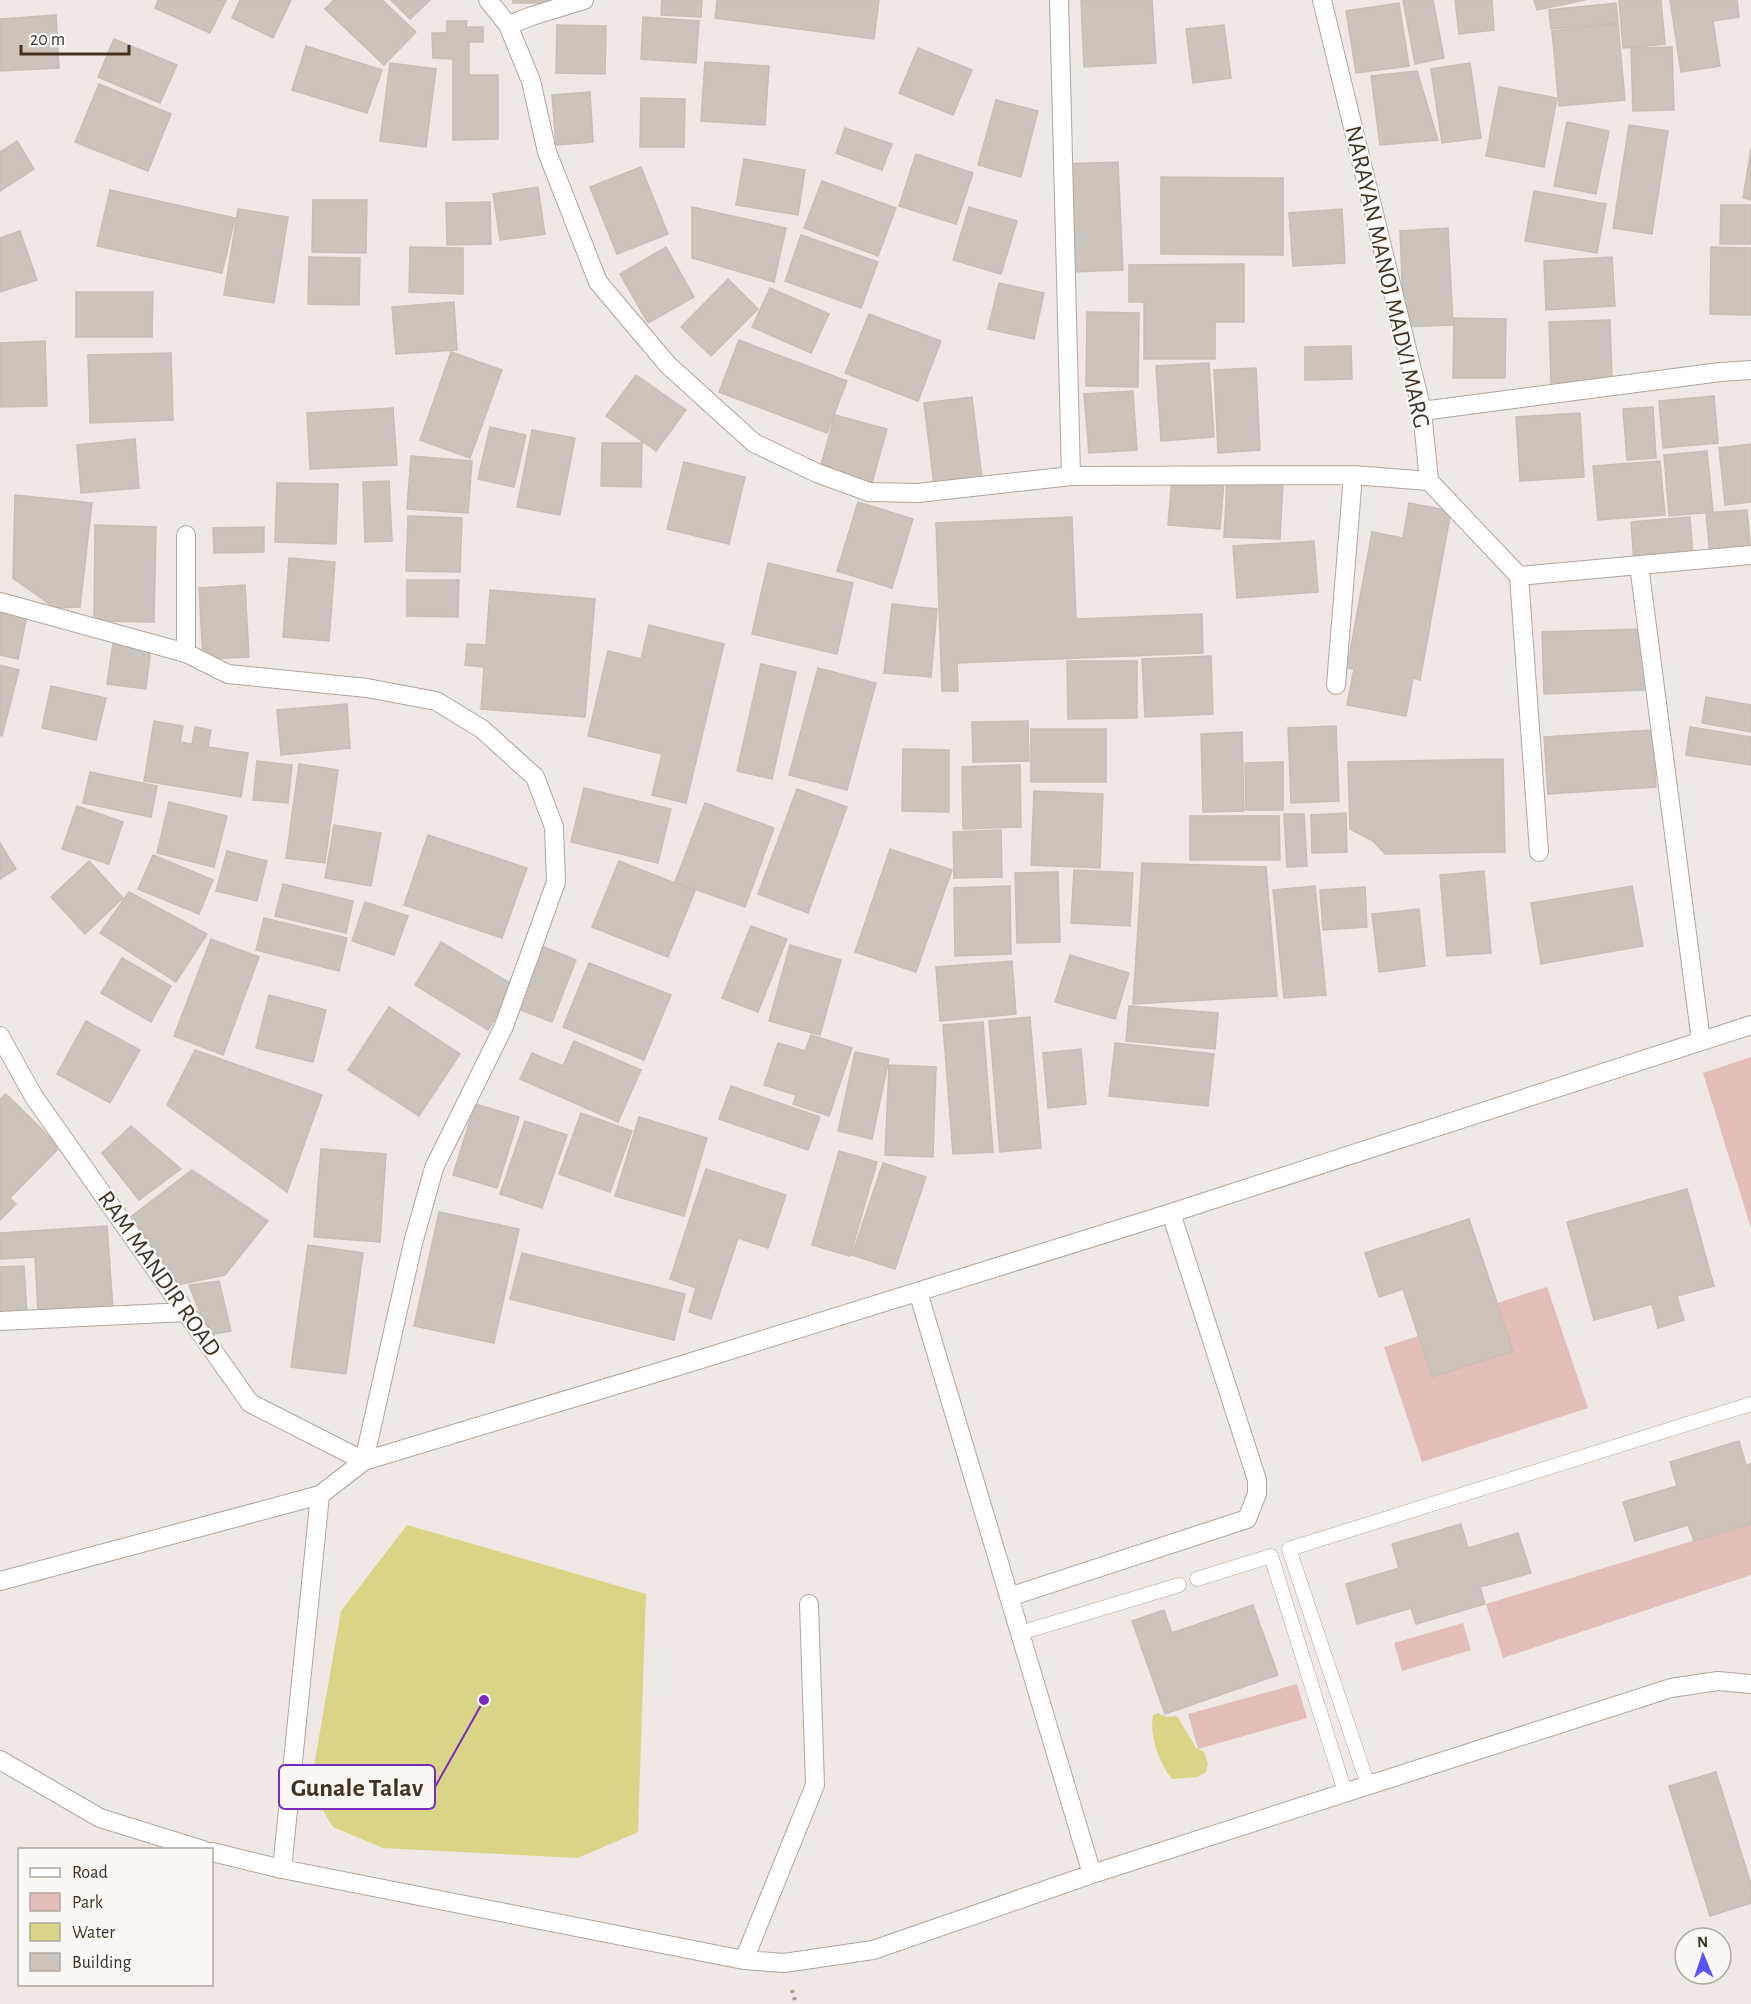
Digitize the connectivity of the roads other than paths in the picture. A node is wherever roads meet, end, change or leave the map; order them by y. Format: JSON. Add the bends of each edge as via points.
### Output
{"nodes":[{"id":1,"x":488,"y":0,"type":"edge"},
{"id":2,"x":584,"y":0,"type":"edge"},
{"id":3,"x":1059,"y":0,"type":"edge"},
{"id":4,"x":1322,"y":0,"type":"edge"},
{"id":5,"x":508,"y":25,"type":"junction"},
{"id":6,"x":1751,"y":370,"type":"edge"},
{"id":7,"x":1422,"y":411,"type":"junction"},
{"id":8,"x":1353,"y":475,"type":"junction"},
{"id":9,"x":1071,"y":476,"type":"junction"},
{"id":10,"x":1429,"y":481,"type":"junction"},
{"id":11,"x":186,"y":535,"type":"dead end"},
{"id":12,"x":1751,"y":555,"type":"edge"},
{"id":13,"x":1639,"y":565,"type":"junction"},
{"id":14,"x":1519,"y":576,"type":"junction"},
{"id":15,"x":0,"y":603,"type":"edge"},
{"id":16,"x":186,"y":653,"type":"junction"},
{"id":17,"x":1336,"y":685,"type":"dead end"},
{"id":18,"x":1539,"y":852,"type":"dead end"},
{"id":19,"x":1751,"y":1025,"type":"edge"},
{"id":20,"x":0,"y":1036,"type":"edge"},
{"id":21,"x":1701,"y":1041,"type":"junction"},
{"id":22,"x":1171,"y":1213,"type":"junction"},
{"id":23,"x":918,"y":1292,"type":"junction"},
{"id":24,"x":186,"y":1312,"type":"junction"},
{"id":25,"x":0,"y":1321,"type":"edge"},
{"id":26,"x":1751,"y":1404,"type":"edge"},
{"id":27,"x":364,"y":1461,"type":"junction"},
{"id":28,"x":320,"y":1496,"type":"junction"},
{"id":29,"x":1197,"y":1579,"type":"dead end"},
{"id":30,"x":0,"y":1581,"type":"edge"},
{"id":31,"x":1179,"y":1585,"type":"dead end"},
{"id":32,"x":1009,"y":1597,"type":"junction"},
{"id":33,"x":809,"y":1604,"type":"dead end"},
{"id":34,"x":1020,"y":1634,"type":"junction"},
{"id":35,"x":1751,"y":1684,"type":"edge"},
{"id":36,"x":0,"y":1760,"type":"edge"},
{"id":37,"x":1368,"y":1785,"type":"junction"},
{"id":38,"x":1346,"y":1792,"type":"junction"},
{"id":39,"x":196,"y":1848,"type":"edge"},
{"id":40,"x":213,"y":1852,"type":"edge"},
{"id":41,"x":282,"y":1869,"type":"junction"},
{"id":42,"x":1092,"y":1874,"type":"junction"},
{"id":43,"x":744,"y":1960,"type":"junction"}],
"edges":[{"from":1,"to":5,"type":"street"},
{"from":2,"to":5,"type":"street"},
{"from":3,"to":9,"type":"street"},
{"from":4,"to":7,"type":"street","name":"NARAYAN MANOJ MADVI MARG"},
{"from":5,"to":9,"type":"street","via":[[531,81],[547,152],[598,282],[668,365],[754,444],[869,492],[918,492]]},
{"from":6,"to":7,"type":"street"},
{"from":7,"to":10,"type":"street","name":"NARAYAN MANOJ MADVI MARG"},
{"from":8,"to":9,"type":"street"},
{"from":8,"to":10,"type":"street"},
{"from":8,"to":17,"type":"street"},
{"from":10,"to":14,"type":"street"},
{"from":11,"to":16,"type":"street"},
{"from":12,"to":13,"type":"street"},
{"from":13,"to":14,"type":"street"},
{"from":13,"to":21,"type":"street"},
{"from":14,"to":18,"type":"street"},
{"from":15,"to":16,"type":"street"},
{"from":16,"to":27,"type":"street","via":[[228,674],[367,688],[436,701],[482,729],[535,777],[554,826],[556,882],[504,1026],[434,1168]]},
{"from":19,"to":21,"type":"street"},
{"from":20,"to":24,"type":"street","name":"RAM MANDIR ROAD","via":[[34,1097]]},
{"from":21,"to":22,"type":"street"},
{"from":22,"to":23,"type":"street"},
{"from":22,"to":32,"type":"street","via":[[1257,1480],[1257,1494],[1247,1519]]},
{"from":23,"to":27,"type":"street"},
{"from":23,"to":32,"type":"street"},
{"from":24,"to":25,"type":"street"},
{"from":24,"to":27,"type":"street","name":"RAM MANDIR ROAD","via":[[250,1403]]},
{"from":26,"to":37,"type":"lane","via":[[1289,1549]]},
{"from":27,"to":28,"type":"street"},
{"from":28,"to":30,"type":"street"},
{"from":28,"to":41,"type":"street"},
{"from":29,"to":38,"type":"lane","via":[[1271,1556]]},
{"from":31,"to":34,"type":"lane"},
{"from":32,"to":34,"type":"street"},
{"from":33,"to":43,"type":"street","via":[[815,1785]]},
{"from":34,"to":42,"type":"street"},
{"from":35,"to":37,"type":"street","via":[[1718,1681],[1671,1688]]},
{"from":36,"to":39,"type":"street","via":[[100,1818]]},
{"from":37,"to":38,"type":"street"},
{"from":38,"to":42,"type":"street"},
{"from":40,"to":41,"type":"street"},
{"from":41,"to":43,"type":"street"},
{"from":42,"to":43,"type":"street","via":[[873,1950],[784,1963]]}]}
